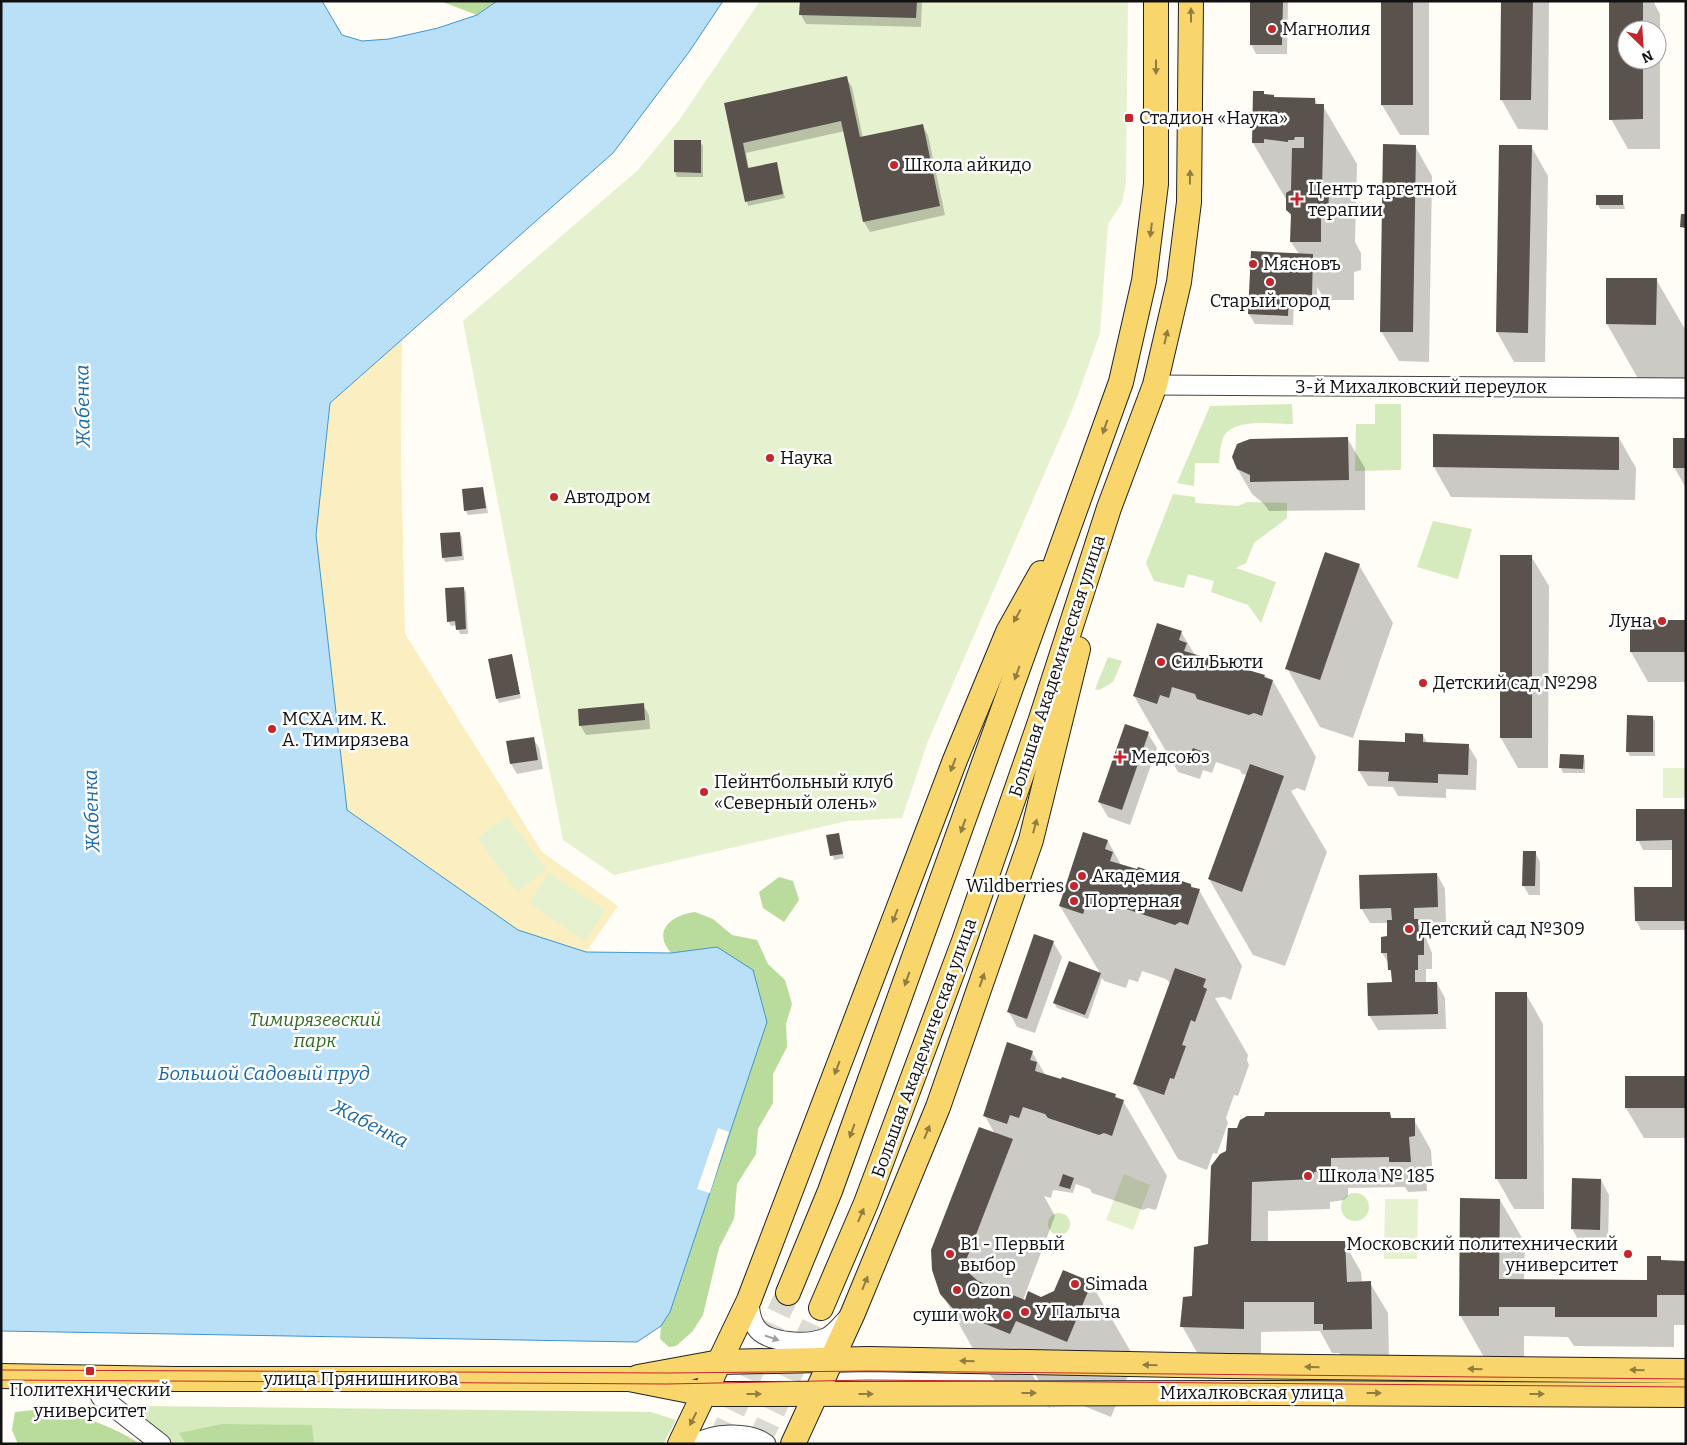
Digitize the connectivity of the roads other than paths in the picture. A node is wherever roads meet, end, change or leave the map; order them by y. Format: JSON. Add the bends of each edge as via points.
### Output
{"nodes":[{"id":1,"x":1156,"y":1,"type":"edge"},
{"id":2,"x":1191,"y":1,"type":"edge"},
{"id":3,"x":1155,"y":385,"type":"junction"},
{"id":4,"x":1686,"y":388,"type":"edge"},
{"id":5,"x":1109,"y":508,"type":"junction"},
{"id":6,"x":1075,"y":512,"type":"junction"},
{"id":7,"x":788,"y":1293,"type":"tunnel mouth"},
{"id":8,"x":749,"y":1300,"type":"junction"},
{"id":9,"x":821,"y":1308,"type":"tunnel mouth"},
{"id":10,"x":853,"y":1313,"type":"junction"},
{"id":11,"x":832,"y":1360,"type":"junction"},
{"id":12,"x":720,"y":1362,"type":"junction"},
{"id":13,"x":1686,"y":1371,"type":"edge"},
{"id":14,"x":1,"y":1376,"type":"edge"},
{"id":15,"x":92,"y":1378,"type":"junction"},
{"id":16,"x":630,"y":1379,"type":"junction"},
{"id":17,"x":705,"y":1394,"type":"junction"},
{"id":18,"x":818,"y":1394,"type":"junction"},
{"id":19,"x":1686,"y":1395,"type":"edge"},
{"id":20,"x":161,"y":1444,"type":"edge"},
{"id":21,"x":680,"y":1444,"type":"edge"},
{"id":22,"x":695,"y":1444,"type":"edge"},
{"id":23,"x":766,"y":1444,"type":"edge"},
{"id":24,"x":793,"y":1444,"type":"edge"}],
"edges":[{"from":1,"to":6,"type":"main road","name":"Большая Академическая улица","one_way":true,"via":[[1156,184],[1144,281],[1121,382]]},
{"from":3,"to":2,"type":"main road","name":"Большая Академическая улица","one_way":true,"via":[[1179,282],[1189,202]]},
{"from":3,"to":4,"type":"street","name":"3-й Михалковский переулок"},
{"from":3,"to":5,"type":"main road","name":"Большая Академическая улица"},
{"from":9,"to":5,"type":"main road","name":"Большая Академическая улица","one_way":true,"via":[[866,1203],[964,941],[1040,722]]},
{"from":10,"to":5,"type":"main road","one_way":true,"via":[[938,1107],[1031,840]]},
{"from":6,"to":7,"type":"main road","name":"Большая Академическая улица","one_way":true,"via":[[830,1191]]},
{"from":6,"to":8,"type":"main road","one_way":true,"via":[[1008,632],[959,750]]},
{"from":8,"to":10,"type":"street","one_way":true,"via":[[755,1326],[768,1338],[778,1340],[804,1343],[826,1337]]},
{"from":8,"to":12,"type":"main road"},
{"from":10,"to":11,"type":"main road"},
{"from":11,"to":12,"type":"main road","name":"улица Прянишникова"},
{"from":13,"to":11,"type":"main road","name":"Михалковская улица","one_way":true},
{"from":11,"to":18,"type":"main road"},
{"from":12,"to":16,"type":"main road","name":"улица Прянишникова"},
{"from":12,"to":17,"type":"main road"},
{"from":14,"to":15,"type":"main road","name":"улица Прянишникова"},
{"from":15,"to":16,"type":"main road","name":"улица Прянишникова"},
{"from":15,"to":20,"type":"street","via":[[102,1397]]},
{"from":16,"to":17,"type":"main road","name":"улица Прянишникова"},
{"from":17,"to":18,"type":"main road","name":"улица Прянишникова","one_way":true},
{"from":17,"to":21,"type":"main road","one_way":true},
{"from":18,"to":19,"type":"main road","name":"Михалковская улица","one_way":true},
{"from":18,"to":24,"type":"main road"},
{"from":22,"to":23,"type":"street","via":[[710,1438],[745,1436],[759,1438]]}]}
